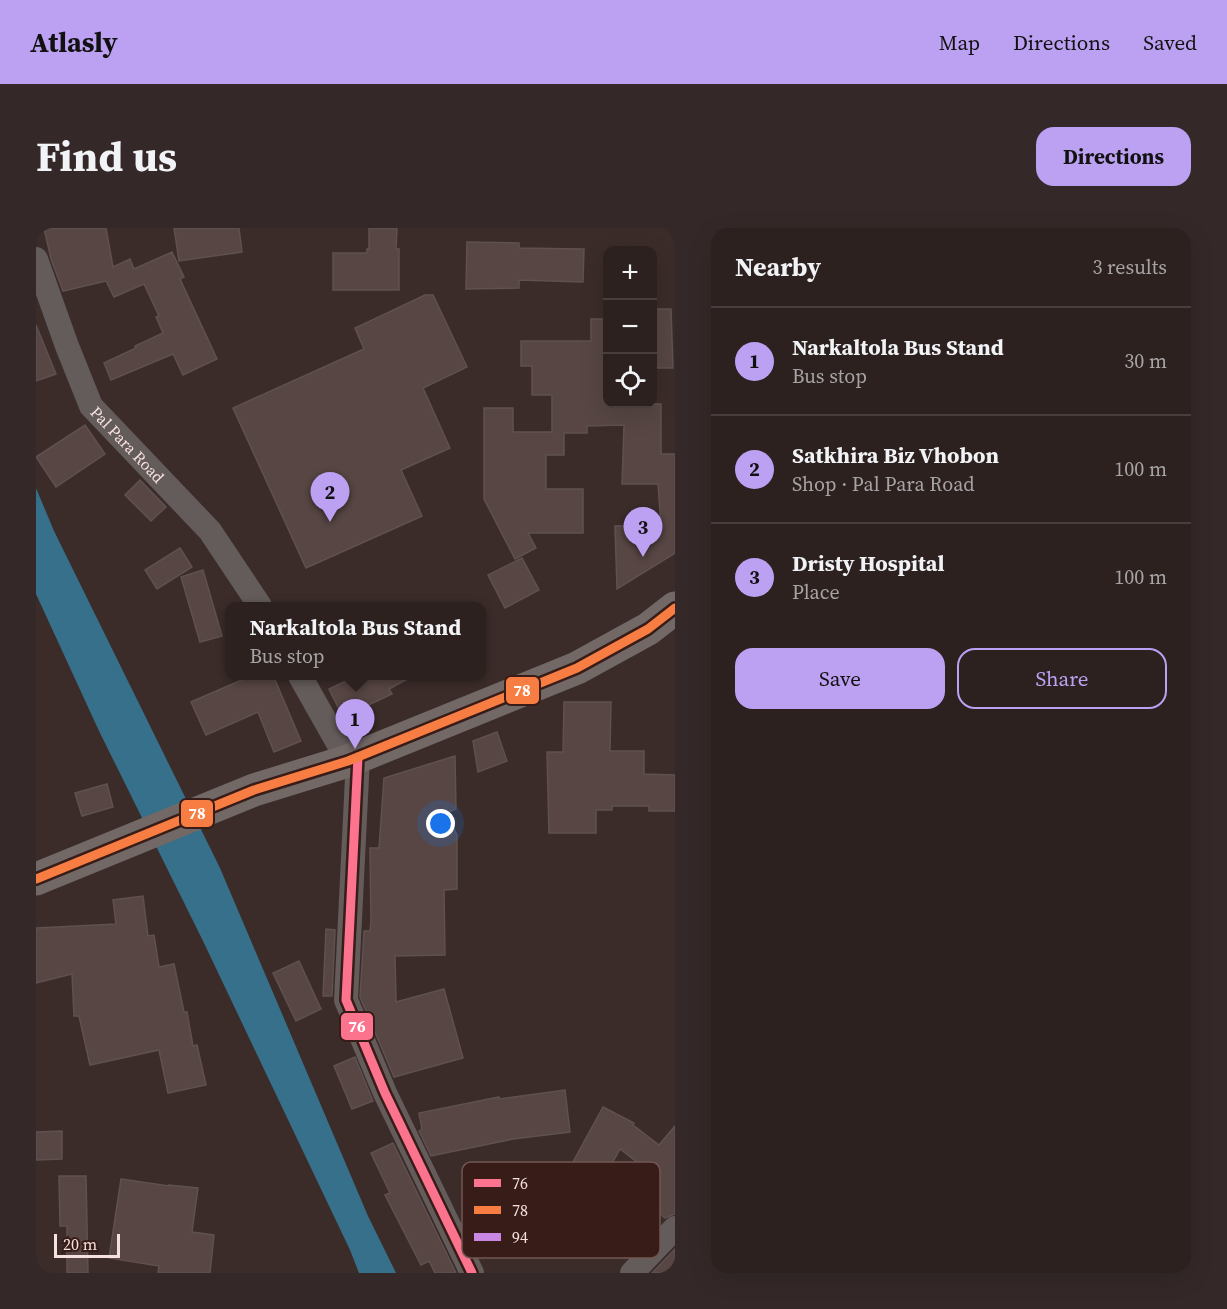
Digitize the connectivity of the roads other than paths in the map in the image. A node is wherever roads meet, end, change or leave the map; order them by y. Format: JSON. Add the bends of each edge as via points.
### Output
{"nodes":[{"id":1,"x":36,"y":259,"type":"edge"},
{"id":2,"x":257,"y":602,"type":"edge"},
{"id":3,"x":675,"y":608,"type":"edge"},
{"id":4,"x":303,"y":680,"type":"edge"},
{"id":5,"x":353,"y":759,"type":"junction"},
{"id":6,"x":36,"y":879,"type":"edge"},
{"id":7,"x":675,"y":1228,"type":"edge"},
{"id":8,"x":660,"y":1244,"type":"edge"},
{"id":9,"x":462,"y":1252,"type":"edge"},
{"id":10,"x":465,"y":1258,"type":"edge"},
{"id":11,"x":646,"y":1258,"type":"edge"},
{"id":12,"x":472,"y":1273,"type":"edge"},
{"id":13,"x":632,"y":1273,"type":"edge"}],
"edges":[{"from":1,"to":2,"type":"street","name":"Pal Para Road","via":[[91,406],[210,531]]},
{"from":3,"to":5,"type":"highway","via":[[648,629],[577,668]]},
{"from":4,"to":5,"type":"street"},
{"from":5,"to":6,"type":"highway","via":[[254,790]]},
{"from":5,"to":9,"type":"street","via":[[346,1000],[385,1093]]},
{"from":7,"to":8,"type":"street"},
{"from":10,"to":12,"type":"street"},
{"from":11,"to":13,"type":"street"}]}
